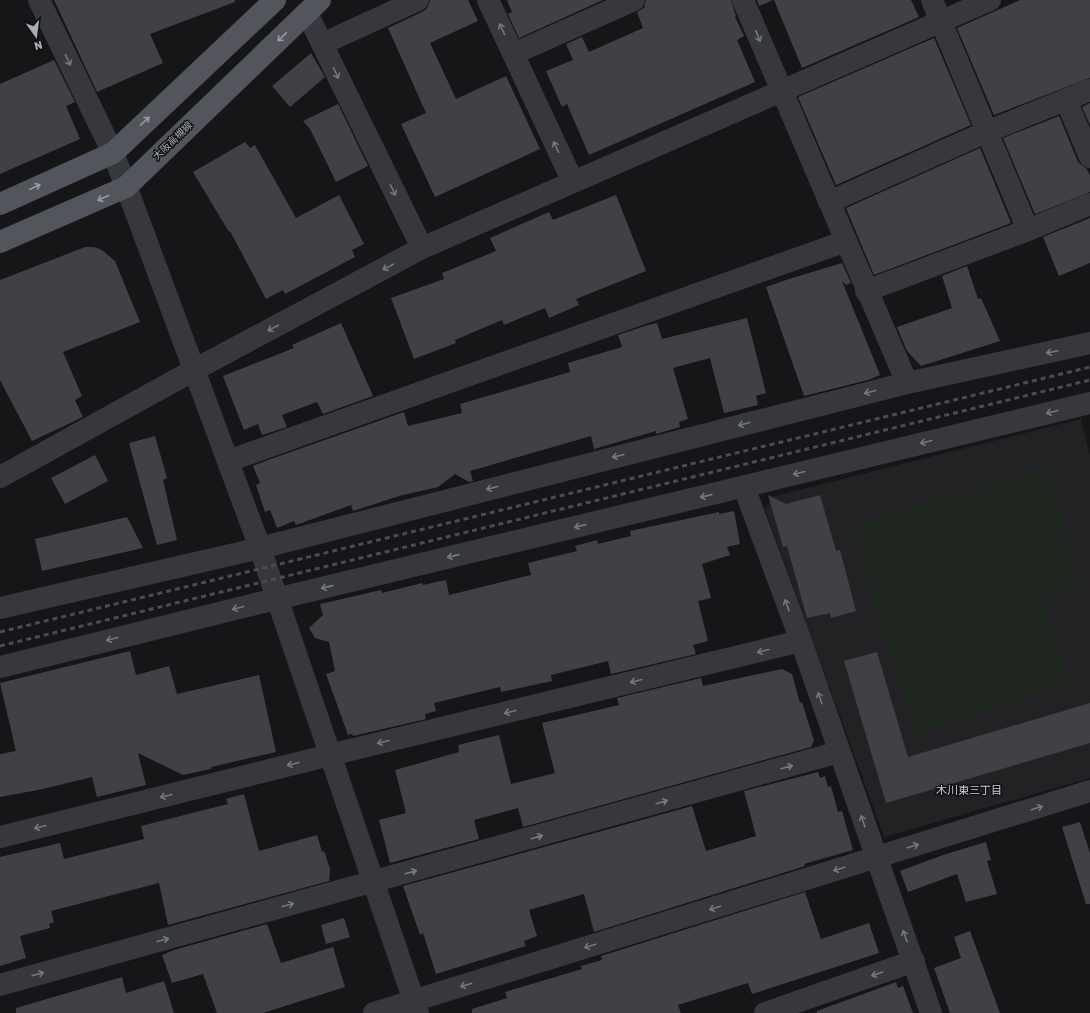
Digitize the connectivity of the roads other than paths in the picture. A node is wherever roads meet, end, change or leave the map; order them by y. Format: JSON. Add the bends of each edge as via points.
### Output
{"nodes":[{"id":1,"x":39,"y":0,"type":"edge"},
{"id":2,"x":276,"y":0,"type":"edge"},
{"id":3,"x":418,"y":0,"type":"edge"},
{"id":4,"x":488,"y":0,"type":"edge"},
{"id":5,"x":634,"y":0,"type":"edge"},
{"id":6,"x":743,"y":0,"type":"edge"},
{"id":7,"x":932,"y":0,"type":"edge"},
{"id":8,"x":990,"y":0,"type":"edge"},
{"id":9,"x":313,"y":6,"type":"edge"},
{"id":10,"x":942,"y":21,"type":"junction"},
{"id":11,"x":322,"y":44,"type":"junction"},
{"id":12,"x":514,"y":54,"type":"junction"},
{"id":13,"x":1090,"y":90,"type":"edge"},
{"id":14,"x":781,"y":92,"type":"junction"},
{"id":15,"x":1066,"y":100,"type":"junction"},
{"id":16,"x":986,"y":132,"type":"junction"},
{"id":17,"x":113,"y":153,"type":"junction"},
{"id":18,"x":1090,"y":157,"type":"edge"},
{"id":19,"x":573,"y":182,"type":"junction"},
{"id":20,"x":126,"y":187,"type":"junction"},
{"id":21,"x":829,"y":202,"type":"junction"},
{"id":22,"x":0,"y":204,"type":"edge"},
{"id":23,"x":1090,"y":204,"type":"edge"},
{"id":24,"x":1028,"y":230,"type":"junction"},
{"id":25,"x":846,"y":241,"type":"junction"},
{"id":26,"x":0,"y":242,"type":"edge"},
{"id":27,"x":422,"y":248,"type":"junction"},
{"id":28,"x":866,"y":290,"type":"junction"},
{"id":29,"x":1090,"y":343,"type":"edge"},
{"id":30,"x":194,"y":370,"type":"junction"},
{"id":31,"x":907,"y":383,"type":"junction"},
{"id":32,"x":1090,"y":403,"type":"edge"},
{"id":33,"x":228,"y":461,"type":"junction"},
{"id":34,"x":0,"y":476,"type":"edge"},
{"id":35,"x":744,"y":487,"type":"junction"},
{"id":36,"x":260,"y":548,"type":"junction"},
{"id":37,"x":276,"y":599,"type":"junction"},
{"id":38,"x":0,"y":608,"type":"edge"},
{"id":39,"x":800,"y":641,"type":"junction"},
{"id":40,"x":0,"y":668,"type":"edge"},
{"id":41,"x":839,"y":752,"type":"junction"},
{"id":42,"x":330,"y":755,"type":"junction"},
{"id":43,"x":1090,"y":791,"type":"edge"},
{"id":44,"x":0,"y":837,"type":"edge"},
{"id":45,"x":876,"y":858,"type":"junction"},
{"id":46,"x":374,"y":882,"type":"junction"},
{"id":47,"x":914,"y":961,"type":"junction"},
{"id":48,"x":0,"y":985,"type":"edge"},
{"id":49,"x":416,"y":1007,"type":"edge"},
{"id":50,"x":374,"y":1013,"type":"edge"},
{"id":51,"x":765,"y":1013,"type":"edge"},
{"id":52,"x":931,"y":1013,"type":"edge"}],
"edges":[{"from":1,"to":17,"type":"street","one_way":true},
{"from":17,"to":2,"type":"main road","one_way":true},
{"from":3,"to":11,"type":"street"},
{"from":12,"to":4,"type":"street","one_way":true},
{"from":5,"to":12,"type":"street"},
{"from":6,"to":14,"type":"street","one_way":true},
{"from":7,"to":10,"type":"street"},
{"from":8,"to":10,"type":"street"},
{"from":9,"to":11,"type":"street"},
{"from":9,"to":20,"type":"main road","name":"大阪高槻線","one_way":true},
{"from":10,"to":14,"type":"street"},
{"from":10,"to":16,"type":"street"},
{"from":11,"to":27,"type":"street","one_way":true},
{"from":19,"to":12,"type":"street","one_way":true},
{"from":13,"to":15,"type":"street"},
{"from":14,"to":19,"type":"street"},
{"from":14,"to":21,"type":"street"},
{"from":15,"to":16,"type":"street"},
{"from":15,"to":18,"type":"street"},
{"from":16,"to":21,"type":"street"},
{"from":16,"to":24,"type":"street"},
{"from":17,"to":20,"type":"street"},
{"from":22,"to":17,"type":"main road","one_way":true},
{"from":19,"to":27,"type":"street"},
{"from":20,"to":26,"type":"main road","name":"大阪高槻線","one_way":true},
{"from":20,"to":30,"type":"street"},
{"from":21,"to":25,"type":"street"},
{"from":23,"to":24,"type":"street"},
{"from":24,"to":28,"type":"street"},
{"from":25,"to":28,"type":"street"},
{"from":25,"to":33,"type":"street"},
{"from":27,"to":30,"type":"street","one_way":true},
{"from":28,"to":31,"type":"street"},
{"from":29,"to":31,"type":"street","one_way":true},
{"from":30,"to":33,"type":"street"},
{"from":30,"to":34,"type":"street"},
{"from":31,"to":36,"type":"street","one_way":true},
{"from":32,"to":35,"type":"street","one_way":true},
{"from":33,"to":36,"type":"street"},
{"from":35,"to":37,"type":"street","one_way":true},
{"from":39,"to":35,"type":"street","one_way":true},
{"from":36,"to":37,"type":"street"},
{"from":36,"to":38,"type":"street"},
{"from":37,"to":40,"type":"street","one_way":true},
{"from":37,"to":42,"type":"street"},
{"from":41,"to":39,"type":"street","one_way":true},
{"from":39,"to":42,"type":"street","one_way":true},
{"from":45,"to":41,"type":"street","one_way":true},
{"from":46,"to":41,"type":"street","one_way":true},
{"from":42,"to":44,"type":"street","one_way":true},
{"from":42,"to":46,"type":"street"},
{"from":45,"to":43,"type":"street","one_way":true},
{"from":47,"to":45,"type":"street","one_way":true},
{"from":45,"to":49,"type":"street","one_way":true},
{"from":48,"to":46,"type":"street","one_way":true},
{"from":46,"to":49,"type":"street"},
{"from":47,"to":51,"type":"street","one_way":true},
{"from":47,"to":52,"type":"street"},
{"from":49,"to":50,"type":"street"}]}
